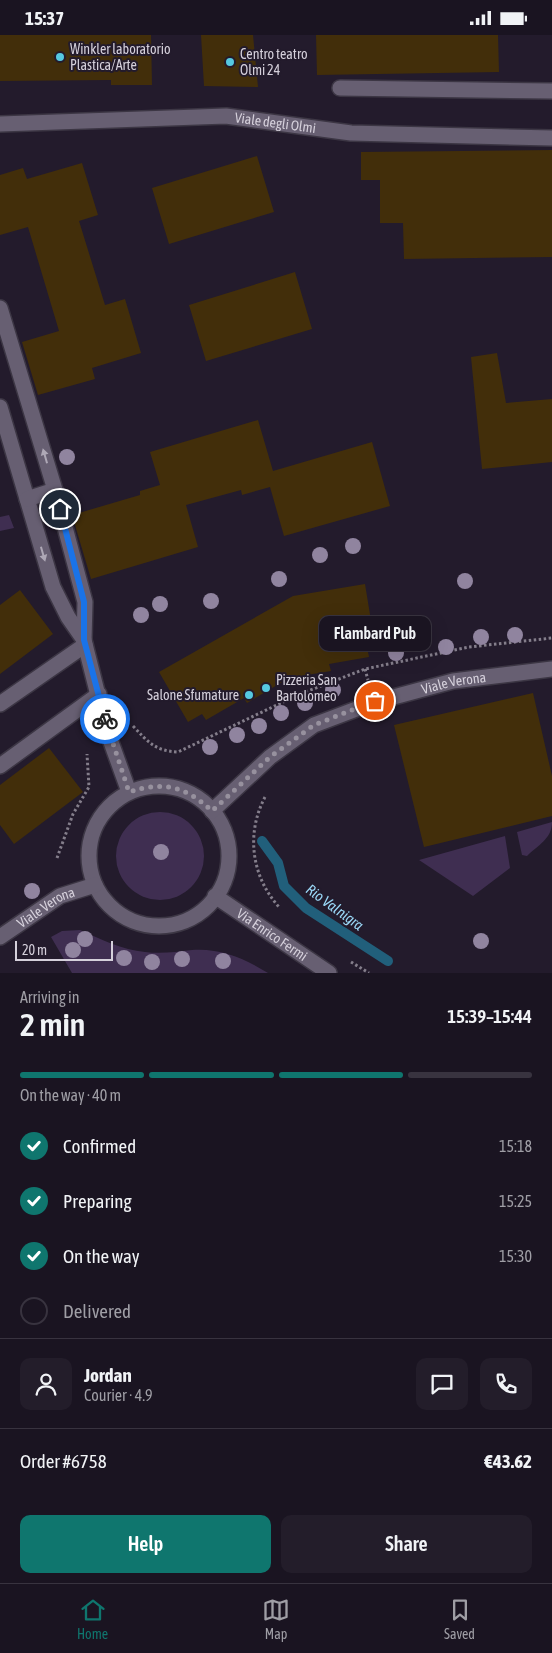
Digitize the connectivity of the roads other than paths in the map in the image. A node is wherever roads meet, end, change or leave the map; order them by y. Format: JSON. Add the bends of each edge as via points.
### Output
{"nodes":[{"id":1,"x":340,"y":88,"type":"dead end"},
{"id":2,"x":552,"y":91,"type":"edge"},
{"id":3,"x":0,"y":123,"type":"edge"},
{"id":4,"x":552,"y":138,"type":"edge"},
{"id":5,"x":0,"y":307,"type":"edge"},
{"id":6,"x":0,"y":407,"type":"edge"},
{"id":7,"x":55,"y":490,"type":"junction"},
{"id":8,"x":26,"y":499,"type":"junction"},
{"id":9,"x":85,"y":642,"type":"junction"},
{"id":10,"x":552,"y":669,"type":"edge"},
{"id":11,"x":99,"y":694,"type":"junction"},
{"id":12,"x":0,"y":704,"type":"edge"},
{"id":13,"x":0,"y":766,"type":"edge"},
{"id":14,"x":129,"y":792,"type":"junction"},
{"id":15,"x":212,"y":811,"type":"junction"},
{"id":16,"x":95,"y":885,"type":"junction"},
{"id":17,"x":216,"y":896,"type":"junction"},
{"id":18,"x":0,"y":937,"type":"edge"},
{"id":19,"x":329,"y":973,"type":"edge"}],
"edges":[{"from":1,"to":2,"type":"street"},
{"from":3,"to":4,"type":"street","name":"Viale degli Olmi","via":[[226,116],[351,133]]},
{"from":7,"to":5,"type":"street","one_way":true},
{"from":6,"to":8,"type":"street"},
{"from":7,"to":8,"type":"street"},
{"from":7,"to":9,"type":"street","via":[[84,602]]},
{"from":8,"to":9,"type":"street","one_way":true,"via":[[52,587]]},
{"from":9,"to":11,"type":"street"},
{"from":9,"to":12,"type":"street"},
{"from":10,"to":15,"type":"street","name":"Viale Verona","via":[[452,681],[375,701],[314,725],[270,757]]},
{"from":11,"to":13,"type":"street"},
{"from":11,"to":14,"type":"street","via":[[107,731]]},
{"from":14,"to":15,"type":"street","via":[[147,786],[183,790],[199,798]]},
{"from":14,"to":16,"type":"street","via":[[111,804],[98,821],[90,841],[89,864]]},
{"from":15,"to":17,"type":"street","via":[[222,825],[229,856],[227,872]]},
{"from":16,"to":17,"type":"street","via":[[105,901],[120,914],[138,923],[157,926],[177,924],[195,916]]},
{"from":16,"to":18,"type":"street","name":"Viale Verona","via":[[60,896]]},
{"from":17,"to":19,"type":"street","name":"Via Enrico Fermi"}]}
